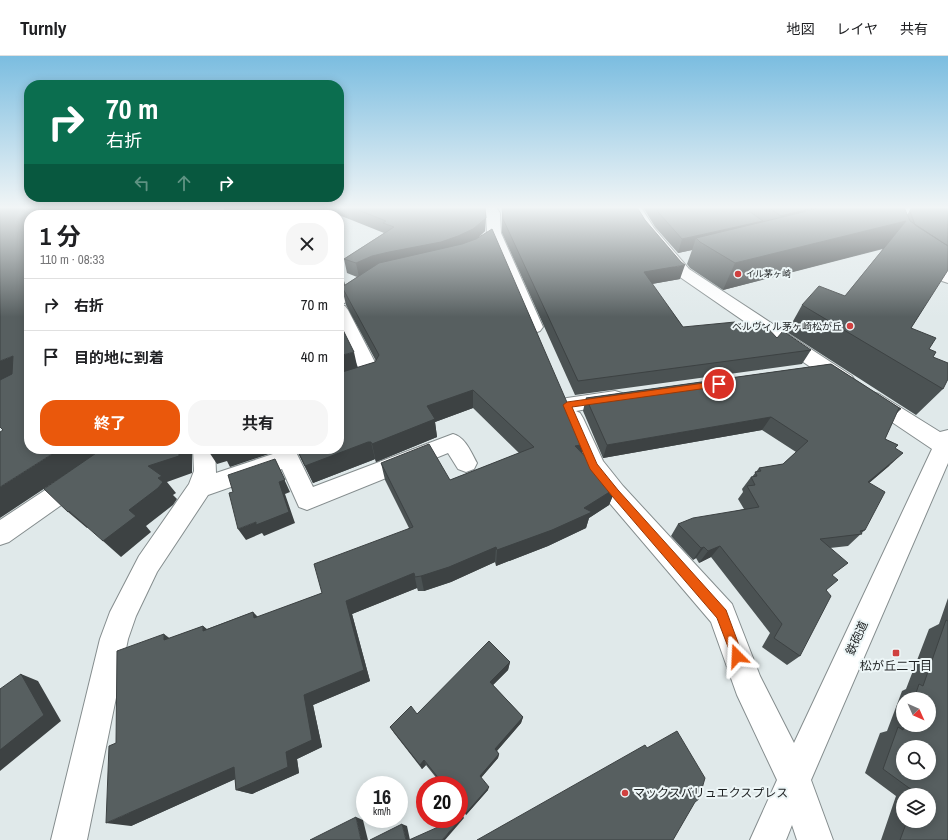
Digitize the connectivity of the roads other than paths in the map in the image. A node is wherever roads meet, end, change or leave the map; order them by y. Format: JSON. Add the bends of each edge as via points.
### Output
{"nodes":[{"id":1,"x":501,"y":244,"type":"edge"},
{"id":2,"x":662,"y":244,"type":"edge"},
{"id":3,"x":910,"y":251,"type":"edge"},
{"id":4,"x":383,"y":276,"type":"edge"},
{"id":5,"x":948,"y":278,"type":"edge"},
{"id":6,"x":344,"y":294,"type":"edge"},
{"id":7,"x":344,"y":320,"type":"edge"},
{"id":8,"x":543,"y":347,"type":"edge"},
{"id":9,"x":825,"y":369,"type":"junction"},
{"id":10,"x":802,"y":372,"type":"edge"},
{"id":11,"x":344,"y":383,"type":"edge"},
{"id":12,"x":558,"y":383,"type":"edge"},
{"id":13,"x":630,"y":396,"type":"edge"},
{"id":14,"x":567,"y":405,"type":"junction"},
{"id":15,"x":947,"y":444,"type":"edge"},
{"id":16,"x":117,"y":454,"type":"edge"},
{"id":17,"x":204,"y":454,"type":"edge"},
{"id":18,"x":466,"y":463,"type":"dead end"},
{"id":19,"x":200,"y":488,"type":"junction"},
{"id":20,"x":0,"y":534,"type":"edge"},
{"id":21,"x":795,"y":781,"type":"junction"},
{"id":22,"x":69,"y":840,"type":"edge"},
{"id":23,"x":768,"y":840,"type":"edge"},
{"id":24,"x":815,"y":840,"type":"edge"}],
"edges":[{"from":1,"to":8,"type":"street"},
{"from":2,"to":9,"type":"street","via":[[680,260],[683,272]]},
{"from":3,"to":5,"type":"street"},
{"from":4,"to":6,"type":"street","via":[[353,282]]},
{"from":7,"to":11,"type":"street","via":[[371,374]]},
{"from":9,"to":10,"type":"street"},
{"from":9,"to":15,"type":"street"},
{"from":12,"to":14,"type":"street"},
{"from":13,"to":14,"type":"street"},
{"from":14,"to":21,"type":"street","via":[[594,466],[722,614],[748,684]]},
{"from":15,"to":21,"type":"street","name":"鉄砲道","via":[[862,627]]},
{"from":16,"to":20,"type":"street"},
{"from":17,"to":19,"type":"street","via":[[205,471]]},
{"from":18,"to":19,"type":"street","via":[[453,442],[307,500],[288,458]]},
{"from":19,"to":22,"type":"street","via":[[148,564],[121,618],[114,639]]},
{"from":21,"to":23,"type":"street","name":"鉄砲道"},
{"from":21,"to":24,"type":"street"}]}
